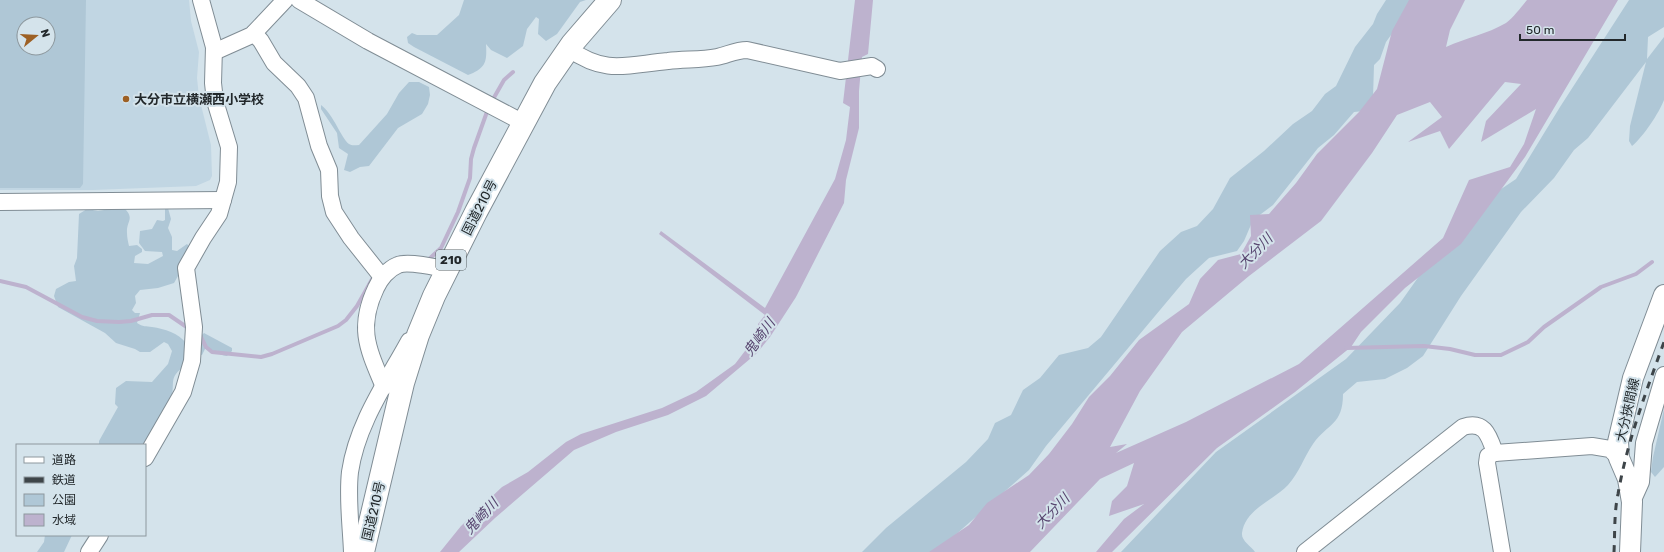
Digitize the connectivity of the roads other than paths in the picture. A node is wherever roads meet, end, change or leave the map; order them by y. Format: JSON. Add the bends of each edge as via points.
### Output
{"nodes":[{"id":1,"x":202,"y":0,"type":"edge"},
{"id":2,"x":299,"y":0,"type":"edge"},
{"id":3,"x":610,"y":0,"type":"edge"},
{"id":4,"x":280,"y":6,"type":"edge"},
{"id":5,"x":254,"y":33,"type":"junction"},
{"id":6,"x":569,"y":49,"type":"junction"},
{"id":7,"x":214,"y":52,"type":"junction"},
{"id":8,"x":875,"y":67,"type":"dead end"},
{"id":9,"x":522,"y":122,"type":"junction"},
{"id":10,"x":223,"y":200,"type":"junction"},
{"id":11,"x":0,"y":202,"type":"edge"},
{"id":12,"x":447,"y":270,"type":"junction"},
{"id":13,"x":382,"y":276,"type":"junction"},
{"id":14,"x":1664,"y":295,"type":"edge"},
{"id":15,"x":434,"y":296,"type":"junction"},
{"id":16,"x":1664,"y":375,"type":"edge"},
{"id":17,"x":384,"y":388,"type":"junction"},
{"id":18,"x":1495,"y":453,"type":"junction"},
{"id":19,"x":146,"y":456,"type":"edge"},
{"id":20,"x":1619,"y":458,"type":"junction"},
{"id":21,"x":1632,"y":502,"type":"junction"},
{"id":22,"x":99,"y":536,"type":"edge"},
{"id":23,"x":89,"y":552,"type":"edge"},
{"id":24,"x":352,"y":552,"type":"edge"},
{"id":25,"x":363,"y":552,"type":"edge"},
{"id":26,"x":1305,"y":552,"type":"edge"},
{"id":27,"x":1502,"y":552,"type":"edge"},
{"id":28,"x":1630,"y":552,"type":"edge"}],
"edges":[{"from":1,"to":7,"type":"street"},
{"from":2,"to":9,"type":"street","via":[[368,41]]},
{"from":3,"to":6,"type":"highway","name":"国道210号","number":"210"},
{"from":4,"to":5,"type":"street"},
{"from":5,"to":7,"type":"street"},
{"from":5,"to":13,"type":"street","via":[[274,63],[298,86],[306,98],[319,146],[329,170],[330,196],[334,212]]},
{"from":6,"to":8,"type":"street","via":[[591,62],[613,66],[712,57],[747,50],[844,71]]},
{"from":6,"to":9,"type":"highway","name":"国道210号","number":"210"},
{"from":7,"to":10,"type":"street","via":[[215,101],[229,147],[229,170]]},
{"from":9,"to":12,"type":"highway","name":"国道210号","number":"210"},
{"from":10,"to":11,"type":"street"},
{"from":10,"to":19,"type":"street","via":[[219,214],[186,268],[194,333],[192,361],[183,392]]},
{"from":12,"to":13,"type":"street","via":[[401,264]]},
{"from":12,"to":15,"type":"highway","name":"国道210号","number":"210"},
{"from":13,"to":17,"type":"street","via":[[371,299],[365,324],[372,358]]},
{"from":14,"to":20,"type":"main road","name":"大分挾間線","via":[[1629,393],[1618,442]]},
{"from":15,"to":17,"type":"street"},
{"from":15,"to":25,"type":"highway","name":"国道210号","number":"210","via":[[403,383]]},
{"from":16,"to":21,"type":"street","via":[[1644,443],[1642,482]]},
{"from":17,"to":24,"type":"street","via":[[360,433],[352,464]]},
{"from":18,"to":20,"type":"street","via":[[1592,446],[1610,450]]},
{"from":18,"to":26,"type":"street","via":[[1484,428],[1473,425],[1462,427]]},
{"from":18,"to":27,"type":"street","via":[[1488,456],[1487,463]]},
{"from":20,"to":21,"type":"main road","name":"大分挾間線","via":[[1628,479]]},
{"from":21,"to":28,"type":"main road","name":"大分挾間線"},
{"from":22,"to":23,"type":"street"}]}
